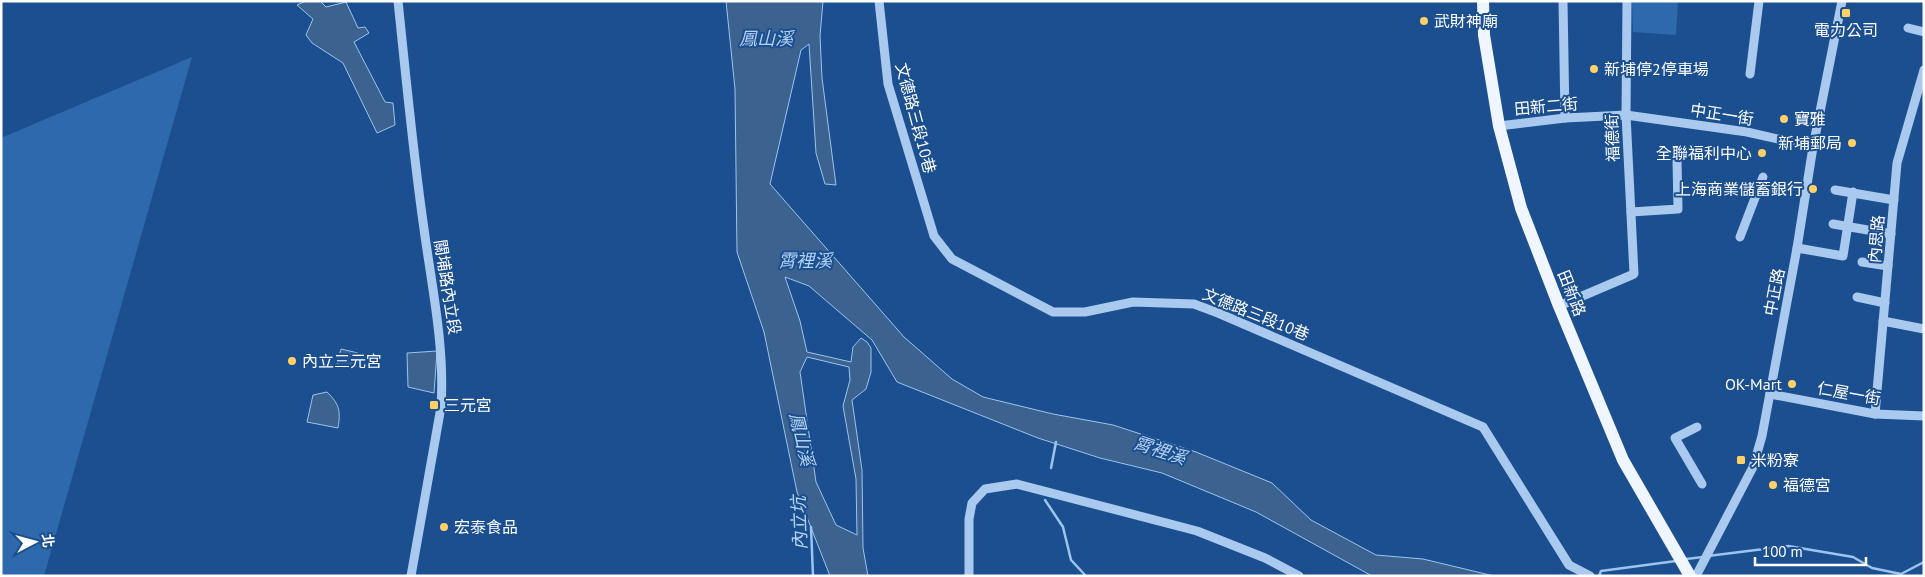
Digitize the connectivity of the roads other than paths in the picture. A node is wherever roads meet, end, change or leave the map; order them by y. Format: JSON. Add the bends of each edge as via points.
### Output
{"nodes":[{"id":1,"x":398,"y":1,"type":"edge"},
{"id":2,"x":879,"y":1,"type":"edge"},
{"id":3,"x":1483,"y":1,"type":"edge"},
{"id":4,"x":1563,"y":1,"type":"edge"},
{"id":5,"x":1627,"y":1,"type":"edge"},
{"id":6,"x":1759,"y":1,"type":"edge"},
{"id":7,"x":1842,"y":1,"type":"edge"},
{"id":8,"x":1908,"y":28,"type":"dead end"},
{"id":9,"x":1924,"y":32,"type":"edge"},
{"id":10,"x":1924,"y":70,"type":"edge"},
{"id":11,"x":1750,"y":74,"type":"dead end"},
{"id":12,"x":1626,"y":115,"type":"junction"},
{"id":13,"x":1564,"y":118,"type":"junction"},
{"id":14,"x":1499,"y":126,"type":"junction"},
{"id":15,"x":1813,"y":147,"type":"junction"},
{"id":16,"x":1677,"y":160,"type":"dead end"},
{"id":17,"x":1763,"y":177,"type":"dead end"},
{"id":18,"x":1835,"y":190,"type":"dead end"},
{"id":19,"x":1853,"y":192,"type":"junction"},
{"id":20,"x":1894,"y":200,"type":"junction"},
{"id":21,"x":1631,"y":212,"type":"junction"},
{"id":22,"x":1833,"y":224,"type":"dead end"},
{"id":23,"x":1847,"y":227,"type":"junction"},
{"id":24,"x":1891,"y":234,"type":"junction"},
{"id":25,"x":1740,"y":237,"type":"dead end"},
{"id":26,"x":1797,"y":248,"type":"junction"},
{"id":27,"x":1862,"y":262,"type":"dead end"},
{"id":28,"x":1888,"y":266,"type":"junction"},
{"id":29,"x":1857,"y":297,"type":"dead end"},
{"id":30,"x":1885,"y":303,"type":"junction"},
{"id":31,"x":1559,"y":306,"type":"junction"},
{"id":32,"x":1883,"y":321,"type":"junction"},
{"id":33,"x":1924,"y":329,"type":"edge"},
{"id":34,"x":1770,"y":394,"type":"junction"},
{"id":35,"x":1875,"y":414,"type":"junction"},
{"id":36,"x":1924,"y":416,"type":"edge"},
{"id":37,"x":1697,"y":427,"type":"dead end"},
{"id":38,"x":1702,"y":484,"type":"dead end"},
{"id":39,"x":411,"y":576,"type":"edge"},
{"id":40,"x":969,"y":576,"type":"edge"},
{"id":41,"x":1299,"y":576,"type":"edge"},
{"id":42,"x":1590,"y":576,"type":"edge"},
{"id":43,"x":1690,"y":576,"type":"edge"},
{"id":44,"x":1696,"y":576,"type":"edge"}],
"edges":[{"from":1,"to":39,"type":"street","name":"關埔路內立段","via":[[415,165],[441,342],[443,383]]},
{"from":2,"to":42,"type":"street","name":"文德路三段10巷","via":[[888,84],[934,236],[952,259],[1053,312],[1085,312],[1133,302],[1194,304],[1483,427],[1569,565]]},
{"from":3,"to":14,"type":"main road","name":"田新路","via":[[1484,35]]},
{"from":4,"to":13,"type":"street"},
{"from":5,"to":12,"type":"street","name":"福德街"},
{"from":6,"to":11,"type":"street"},
{"from":7,"to":15,"type":"street","name":"中正路"},
{"from":8,"to":9,"type":"street"},
{"from":10,"to":20,"type":"street","name":"內思路","via":[[1897,163]]},
{"from":12,"to":13,"type":"street","name":"田新二街"},
{"from":12,"to":15,"type":"street","name":"中正一街","via":[[1747,132]]},
{"from":12,"to":21,"type":"street","name":"福德街"},
{"from":13,"to":14,"type":"street","name":"田新二街"},
{"from":14,"to":31,"type":"main road","name":"田新路","via":[[1521,208]]},
{"from":15,"to":26,"type":"street","name":"中正路"},
{"from":16,"to":21,"type":"street","via":[[1678,209]]},
{"from":17,"to":25,"type":"street"},
{"from":18,"to":19,"type":"street"},
{"from":19,"to":20,"type":"street"},
{"from":19,"to":23,"type":"street"},
{"from":20,"to":24,"type":"street","name":"內思路"},
{"from":21,"to":31,"type":"street","name":"福德街","via":[[1634,274]]},
{"from":22,"to":23,"type":"street"},
{"from":23,"to":24,"type":"street"},
{"from":23,"to":26,"type":"street","via":[[1842,256]]},
{"from":24,"to":28,"type":"street","name":"內思路"},
{"from":26,"to":34,"type":"street","name":"中正路"},
{"from":27,"to":28,"type":"street"},
{"from":28,"to":30,"type":"street","name":"內思路"},
{"from":29,"to":30,"type":"street"},
{"from":30,"to":32,"type":"street","name":"內思路"},
{"from":31,"to":43,"type":"main road","name":"田新路","via":[[1624,460]]},
{"from":32,"to":33,"type":"street"},
{"from":32,"to":35,"type":"street","name":"內思路"},
{"from":34,"to":35,"type":"street","name":"仁屋一街"},
{"from":34,"to":44,"type":"street","name":"中正路","via":[[1753,467]]},
{"from":35,"to":36,"type":"street","name":"仁屋一街"},
{"from":37,"to":38,"type":"street","via":[[1675,438]]},
{"from":40,"to":41,"type":"street","via":[[972,503],[985,489],[1017,484],[1198,531],[1265,558]]}]}
